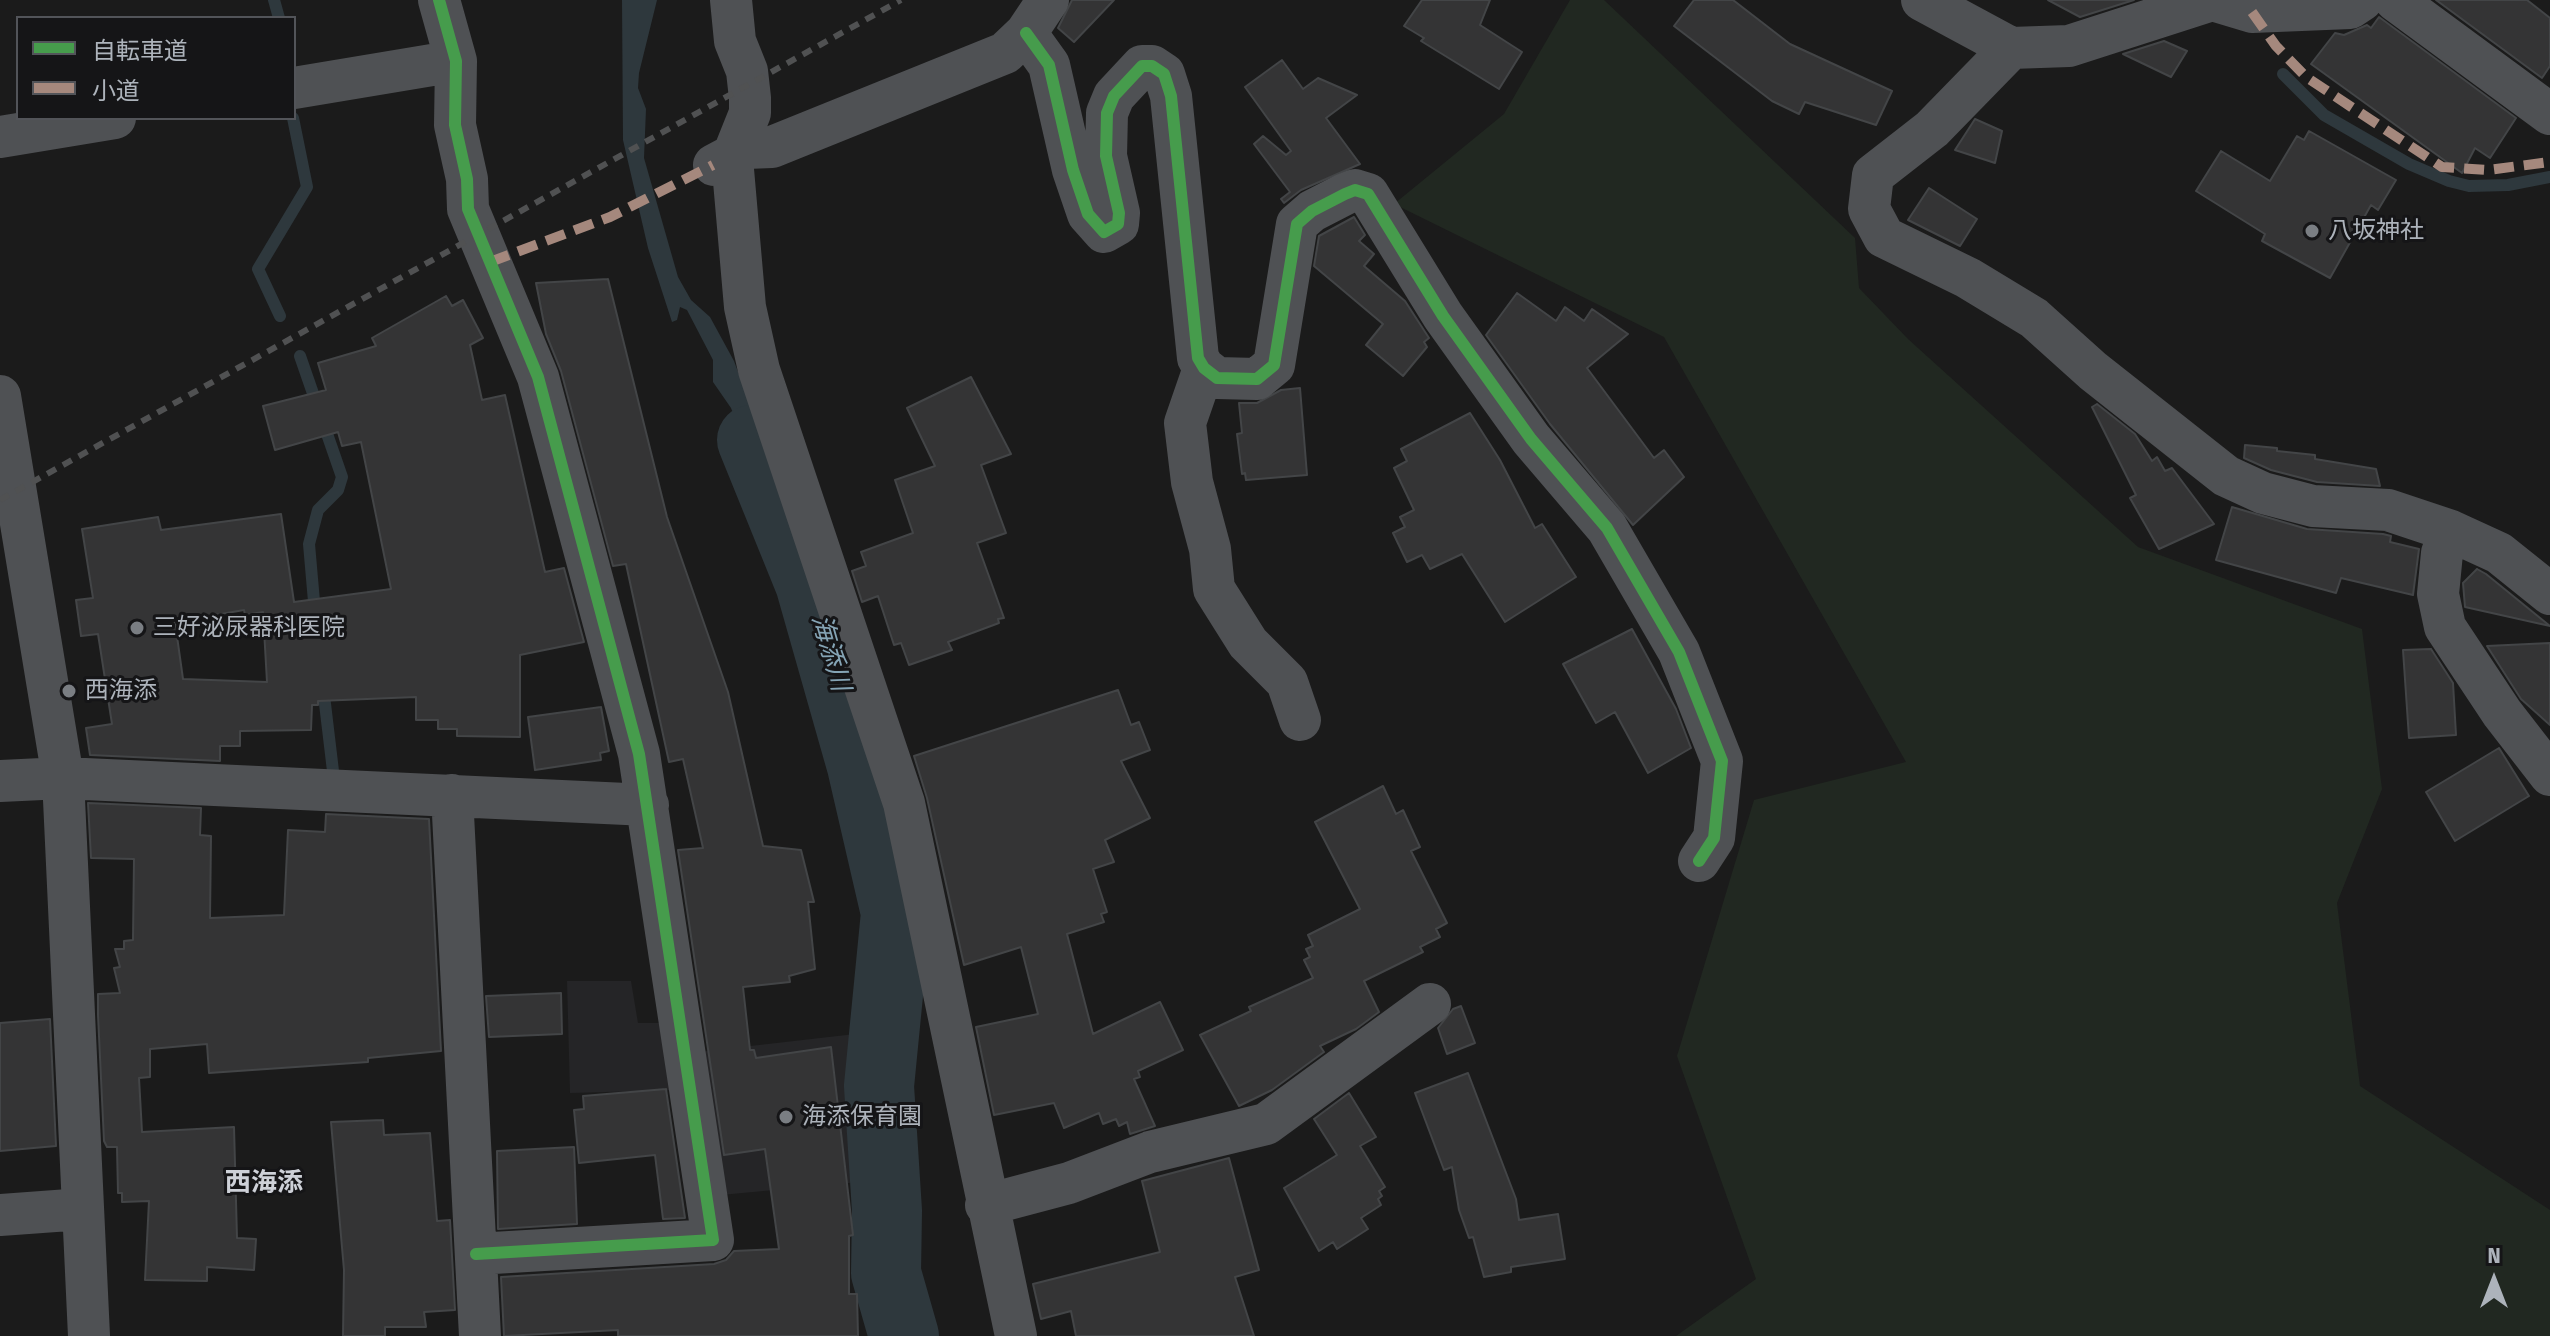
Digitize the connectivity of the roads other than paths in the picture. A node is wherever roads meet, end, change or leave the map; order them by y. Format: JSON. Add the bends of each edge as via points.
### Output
{"nodes":[{"id":1,"x":439,"y":0,"type":"edge"},
{"id":2,"x":731,"y":0,"type":"edge"},
{"id":3,"x":1922,"y":0,"type":"edge"},
{"id":4,"x":2212,"y":0,"type":"edge"},
{"id":5,"x":2362,"y":0,"type":"edge"},
{"id":6,"x":2395,"y":0,"type":"edge"},
{"id":7,"x":1037,"y":16,"type":"edge"},
{"id":8,"x":2011,"y":48,"type":"junction"},
{"id":9,"x":456,"y":61,"type":"junction"},
{"id":10,"x":296,"y":88,"type":"edge"},
{"id":11,"x":2550,"y":114,"type":"edge"},
{"id":12,"x":103,"y":120,"type":"edge"},
{"id":13,"x":0,"y":137,"type":"edge"},
{"id":14,"x":723,"y":161,"type":"junction"},
{"id":15,"x":1204,"y":368,"type":"junction"},
{"id":16,"x":0,"y":396,"type":"edge"},
{"id":17,"x":2451,"y":531,"type":"junction"},
{"id":18,"x":2550,"y":594,"type":"edge"},
{"id":19,"x":1300,"y":720,"type":"dead end"},
{"id":20,"x":2550,"y":775,"type":"edge"},
{"id":21,"x":63,"y":778,"type":"junction"},
{"id":22,"x":0,"y":781,"type":"edge"},
{"id":23,"x":452,"y":795,"type":"junction"},
{"id":24,"x":648,"y":805,"type":"junction"},
{"id":25,"x":1699,"y":861,"type":"dead end"},
{"id":26,"x":1430,"y":1004,"type":"dead end"},
{"id":27,"x":986,"y":1205,"type":"junction"},
{"id":28,"x":83,"y":1209,"type":"junction"},
{"id":29,"x":0,"y":1215,"type":"edge"},
{"id":30,"x":476,"y":1254,"type":"junction"},
{"id":31,"x":89,"y":1336,"type":"edge"},
{"id":32,"x":480,"y":1336,"type":"edge"},
{"id":33,"x":1016,"y":1336,"type":"edge"}],
"edges":[{"from":1,"to":9,"type":"street"},
{"from":2,"to":14,"type":"street","via":[[735,41],[747,71],[750,113]]},
{"from":3,"to":8,"type":"street"},
{"from":4,"to":5,"type":"street","via":[[2252,12],[2350,8]]},
{"from":4,"to":8,"type":"street","via":[[2069,46]]},
{"from":6,"to":11,"type":"street"},
{"from":7,"to":14,"type":"street","via":[[1005,53],[772,147],[746,148]]},
{"from":7,"to":15,"type":"street","via":[[1083,199],[1093,223],[1104,232],[1118,224],[1119,213],[1106,156],[1107,113],[1114,96],[1142,66],[1164,74],[1171,96],[1198,358]]},
{"from":8,"to":17,"type":"street","via":[[1932,129],[1873,175],[1869,209],[1884,237],[2034,318],[2226,476],[2263,493],[2313,506],[2388,510]]},
{"from":9,"to":10,"type":"street"},
{"from":9,"to":24,"type":"street","via":[[453,102],[468,209],[538,377]]},
{"from":12,"to":13,"type":"street"},
{"from":14,"to":27,"type":"street","via":[[759,370],[904,803]]},
{"from":15,"to":19,"type":"street","via":[[1185,423],[1214,589],[1248,643],[1287,682]]},
{"from":15,"to":25,"type":"street","via":[[1217,378],[1257,379],[1274,365],[1297,224],[1345,194],[1368,194],[1443,316],[1531,439],[1607,528],[1679,652],[1722,761],[1714,838]]},
{"from":16,"to":21,"type":"street"},
{"from":17,"to":18,"type":"street","via":[[2499,553]]},
{"from":17,"to":20,"type":"street","via":[[2442,553],[2438,594],[2445,627]]},
{"from":21,"to":22,"type":"street"},
{"from":21,"to":23,"type":"street"},
{"from":21,"to":28,"type":"street"},
{"from":23,"to":24,"type":"street"},
{"from":23,"to":30,"type":"street"},
{"from":24,"to":30,"type":"street","via":[[713,1240]]},
{"from":26,"to":27,"type":"street","via":[[1266,1124],[1150,1152],[1069,1183]]},
{"from":27,"to":33,"type":"street"},
{"from":28,"to":29,"type":"street"},
{"from":28,"to":31,"type":"street"},
{"from":30,"to":32,"type":"street"}]}
